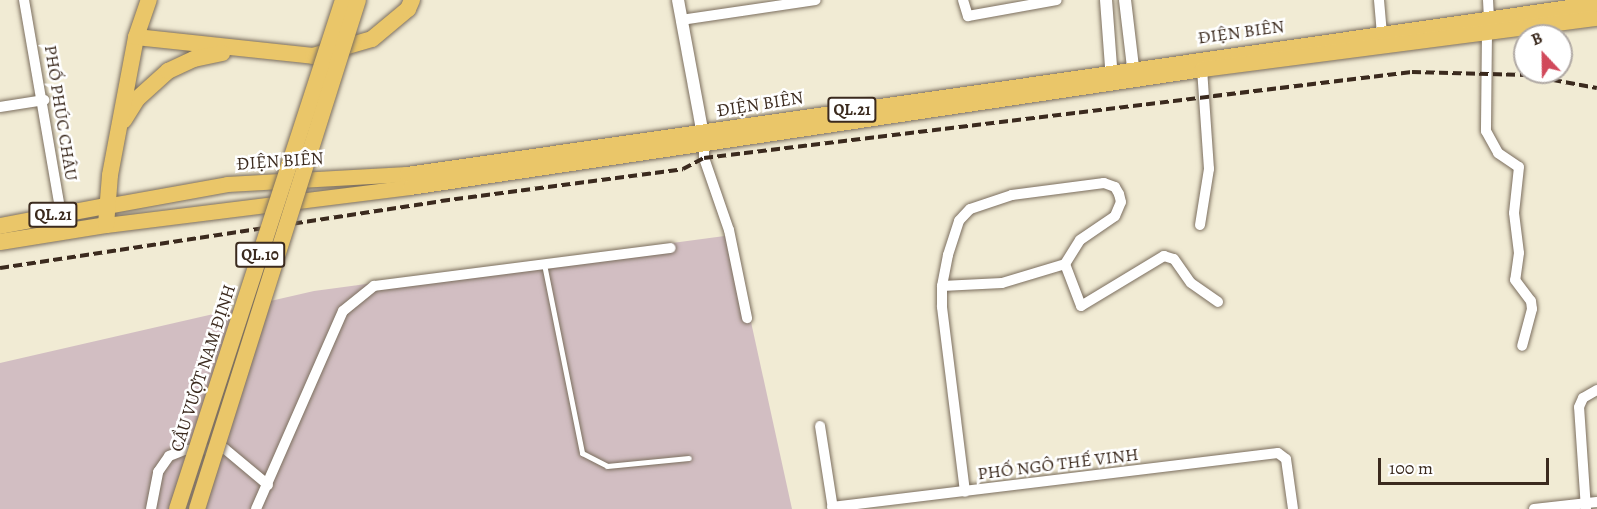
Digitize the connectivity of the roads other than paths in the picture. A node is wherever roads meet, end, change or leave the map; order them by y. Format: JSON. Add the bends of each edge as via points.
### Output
{"nodes":[{"id":1,"x":24,"y":0,"type":"edge"},
{"id":2,"x":149,"y":0,"type":"edge"},
{"id":3,"x":343,"y":0,"type":"edge"},
{"id":4,"x":358,"y":0,"type":"edge"},
{"id":5,"x":412,"y":0,"type":"edge"},
{"id":6,"x":678,"y":0,"type":"edge"},
{"id":7,"x":816,"y":0,"type":"edge"},
{"id":8,"x":963,"y":0,"type":"edge"},
{"id":9,"x":1057,"y":0,"type":"edge"},
{"id":10,"x":1106,"y":0,"type":"edge"},
{"id":11,"x":1125,"y":0,"type":"edge"},
{"id":12,"x":1379,"y":0,"type":"edge"},
{"id":13,"x":1488,"y":0,"type":"edge"},
{"id":14,"x":779,"y":3,"type":"edge"},
{"id":15,"x":1597,"y":3,"type":"edge"},
{"id":16,"x":1597,"y":18,"type":"edge"},
{"id":17,"x":681,"y":20,"type":"junction"},
{"id":18,"x":1488,"y":25,"type":"junction"},
{"id":19,"x":1382,"y":32,"type":"junction"},
{"id":20,"x":136,"y":37,"type":"junction"},
{"id":21,"x":238,"y":50,"type":"junction"},
{"id":22,"x":1202,"y":69,"type":"junction"},
{"id":23,"x":1133,"y":74,"type":"junction"},
{"id":24,"x":1112,"y":77,"type":"junction"},
{"id":25,"x":44,"y":100,"type":"junction"},
{"id":26,"x":0,"y":108,"type":"edge"},
{"id":27,"x":118,"y":129,"type":"junction"},
{"id":28,"x":704,"y":138,"type":"junction"},
{"id":29,"x":106,"y":206,"type":"junction"},
{"id":30,"x":61,"y":213,"type":"junction"},
{"id":31,"x":0,"y":225,"type":"edge"},
{"id":32,"x":106,"y":225,"type":"junction"},
{"id":33,"x":1200,"y":225,"type":"dead end"},
{"id":34,"x":65,"y":231,"type":"junction"},
{"id":35,"x":0,"y":242,"type":"edge"},
{"id":36,"x":671,"y":248,"type":"dead end"},
{"id":37,"x":544,"y":264,"type":"junction"},
{"id":38,"x":1065,"y":264,"type":"junction"},
{"id":39,"x":942,"y":286,"type":"junction"},
{"id":40,"x":1218,"y":302,"type":"dead end"},
{"id":41,"x":747,"y":318,"type":"dead end"},
{"id":42,"x":1522,"y":346,"type":"dead end"},
{"id":43,"x":1597,"y":390,"type":"edge"},
{"id":44,"x":820,"y":426,"type":"dead end"},
{"id":45,"x":689,"y":458,"type":"dead end"},
{"id":46,"x":268,"y":485,"type":"junction"},
{"id":47,"x":965,"y":492,"type":"junction"},
{"id":48,"x":1597,"y":502,"type":"edge"},
{"id":49,"x":1586,"y":506,"type":"edge"},
{"id":50,"x":832,"y":508,"type":"edge"},
{"id":51,"x":151,"y":509,"type":"edge"},
{"id":52,"x":177,"y":509,"type":"edge"},
{"id":53,"x":197,"y":509,"type":"edge"},
{"id":54,"x":256,"y":509,"type":"edge"},
{"id":55,"x":1293,"y":509,"type":"edge"},
{"id":56,"x":1534,"y":509,"type":"edge"}],
"edges":[{"from":1,"to":25,"type":"street","name":"PHỐ PHÚC CHÂU"},
{"from":2,"to":20,"type":"highway"},
{"from":3,"to":52,"type":"highway","name":"CẦU VƯỢT NAM ĐỊNH","number":"QL.10","bridge":true},
{"from":4,"to":53,"type":"highway","name":"CẦU VƯỢT NAM ĐỊNH","number":"QL.10","bridge":true},
{"from":5,"to":21,"type":"highway","via":[[408,9],[363,42],[313,56]]},
{"from":6,"to":17,"type":"street"},
{"from":7,"to":14,"type":"street"},
{"from":8,"to":9,"type":"street","via":[[968,16]]},
{"from":10,"to":24,"type":"street"},
{"from":11,"to":23,"type":"street"},
{"from":12,"to":19,"type":"street"},
{"from":13,"to":18,"type":"street"},
{"from":14,"to":17,"type":"street"},
{"from":15,"to":18,"type":"main road","name":"ĐIỆN BIÊN","number":"QL.21"},
{"from":16,"to":18,"type":"main road","name":"ĐIỆN BIÊN","number":"QL.21"},
{"from":17,"to":28,"type":"street"},
{"from":18,"to":19,"type":"main road","name":"ĐIỆN BIÊN","number":"QL.21"},
{"from":18,"to":22,"type":"main road","name":"ĐIỆN BIÊN","number":"QL.21"},
{"from":18,"to":42,"type":"street","via":[[1486,131],[1498,153],[1518,166],[1514,222],[1519,253],[1515,280],[1531,301],[1532,309]]},
{"from":19,"to":23,"type":"main road","name":"ĐIỆN BIÊN","number":"QL.21"},
{"from":20,"to":21,"type":"highway"},
{"from":20,"to":27,"type":"highway"},
{"from":21,"to":27,"type":"highway","via":[[194,59],[168,71],[137,99]]},
{"from":22,"to":23,"type":"main road","name":"ĐIỆN BIÊN","number":"QL.21"},
{"from":22,"to":33,"type":"street","via":[[1209,169]]},
{"from":23,"to":24,"type":"main road","name":"ĐIỆN BIÊN","number":"QL.21"},
{"from":24,"to":28,"type":"main road","name":"ĐIỆN BIÊN","number":"QL.21"},
{"from":25,"to":26,"type":"street"},
{"from":25,"to":30,"type":"street","name":"PHỐ PHÚC CHÂU"},
{"from":27,"to":29,"type":"highway"},
{"from":28,"to":29,"type":"main road","name":"ĐIỆN BIÊN","number":"QL.21","via":[[407,174],[227,184]]},
{"from":28,"to":32,"type":"main road","name":"ĐIỆN BIÊN","number":"QL.21"},
{"from":28,"to":41,"type":"street","via":[[704,158],[729,230]]},
{"from":29,"to":30,"type":"highway","name":"ĐIỆN BIÊN","number":"QL.21"},
{"from":29,"to":32,"type":"highway"},
{"from":30,"to":31,"type":"highway","name":"ĐIỆN BIÊN","number":"QL.21"},
{"from":30,"to":34,"type":"street","name":"PHỐ PHÚC CHÂU"},
{"from":32,"to":34,"type":"highway","name":"ĐIỆN BIÊN","number":"QL.21"},
{"from":34,"to":35,"type":"highway","name":"ĐIỆN BIÊN","number":"QL.21"},
{"from":36,"to":37,"type":"street"},
{"from":37,"to":45,"type":"lane","via":[[582,453],[606,466]]},
{"from":37,"to":46,"type":"street","via":[[374,286],[343,311]]},
{"from":38,"to":39,"type":"street","via":[[1002,283]]},
{"from":38,"to":39,"type":"street","via":[[1080,240],[1115,216],[1121,202],[1110,184],[1012,195],[970,208],[959,221]]},
{"from":38,"to":40,"type":"street","via":[[1081,306],[1164,256],[1174,259],[1191,283]]},
{"from":39,"to":47,"type":"street"},
{"from":43,"to":49,"type":"street","via":[[1583,398],[1580,407]]},
{"from":44,"to":50,"type":"street"},
{"from":46,"to":51,"type":"street","via":[[225,449],[185,450],[169,456],[158,472]]},
{"from":46,"to":54,"type":"street"},
{"from":47,"to":50,"type":"street","name":"PHỐ NGÔ THẾ VINH"},
{"from":47,"to":55,"type":"street","name":"PHỐ NGÔ THẾ VINH","via":[[1278,453],[1286,459]]},
{"from":48,"to":49,"type":"street"},
{"from":49,"to":56,"type":"street"}]}
